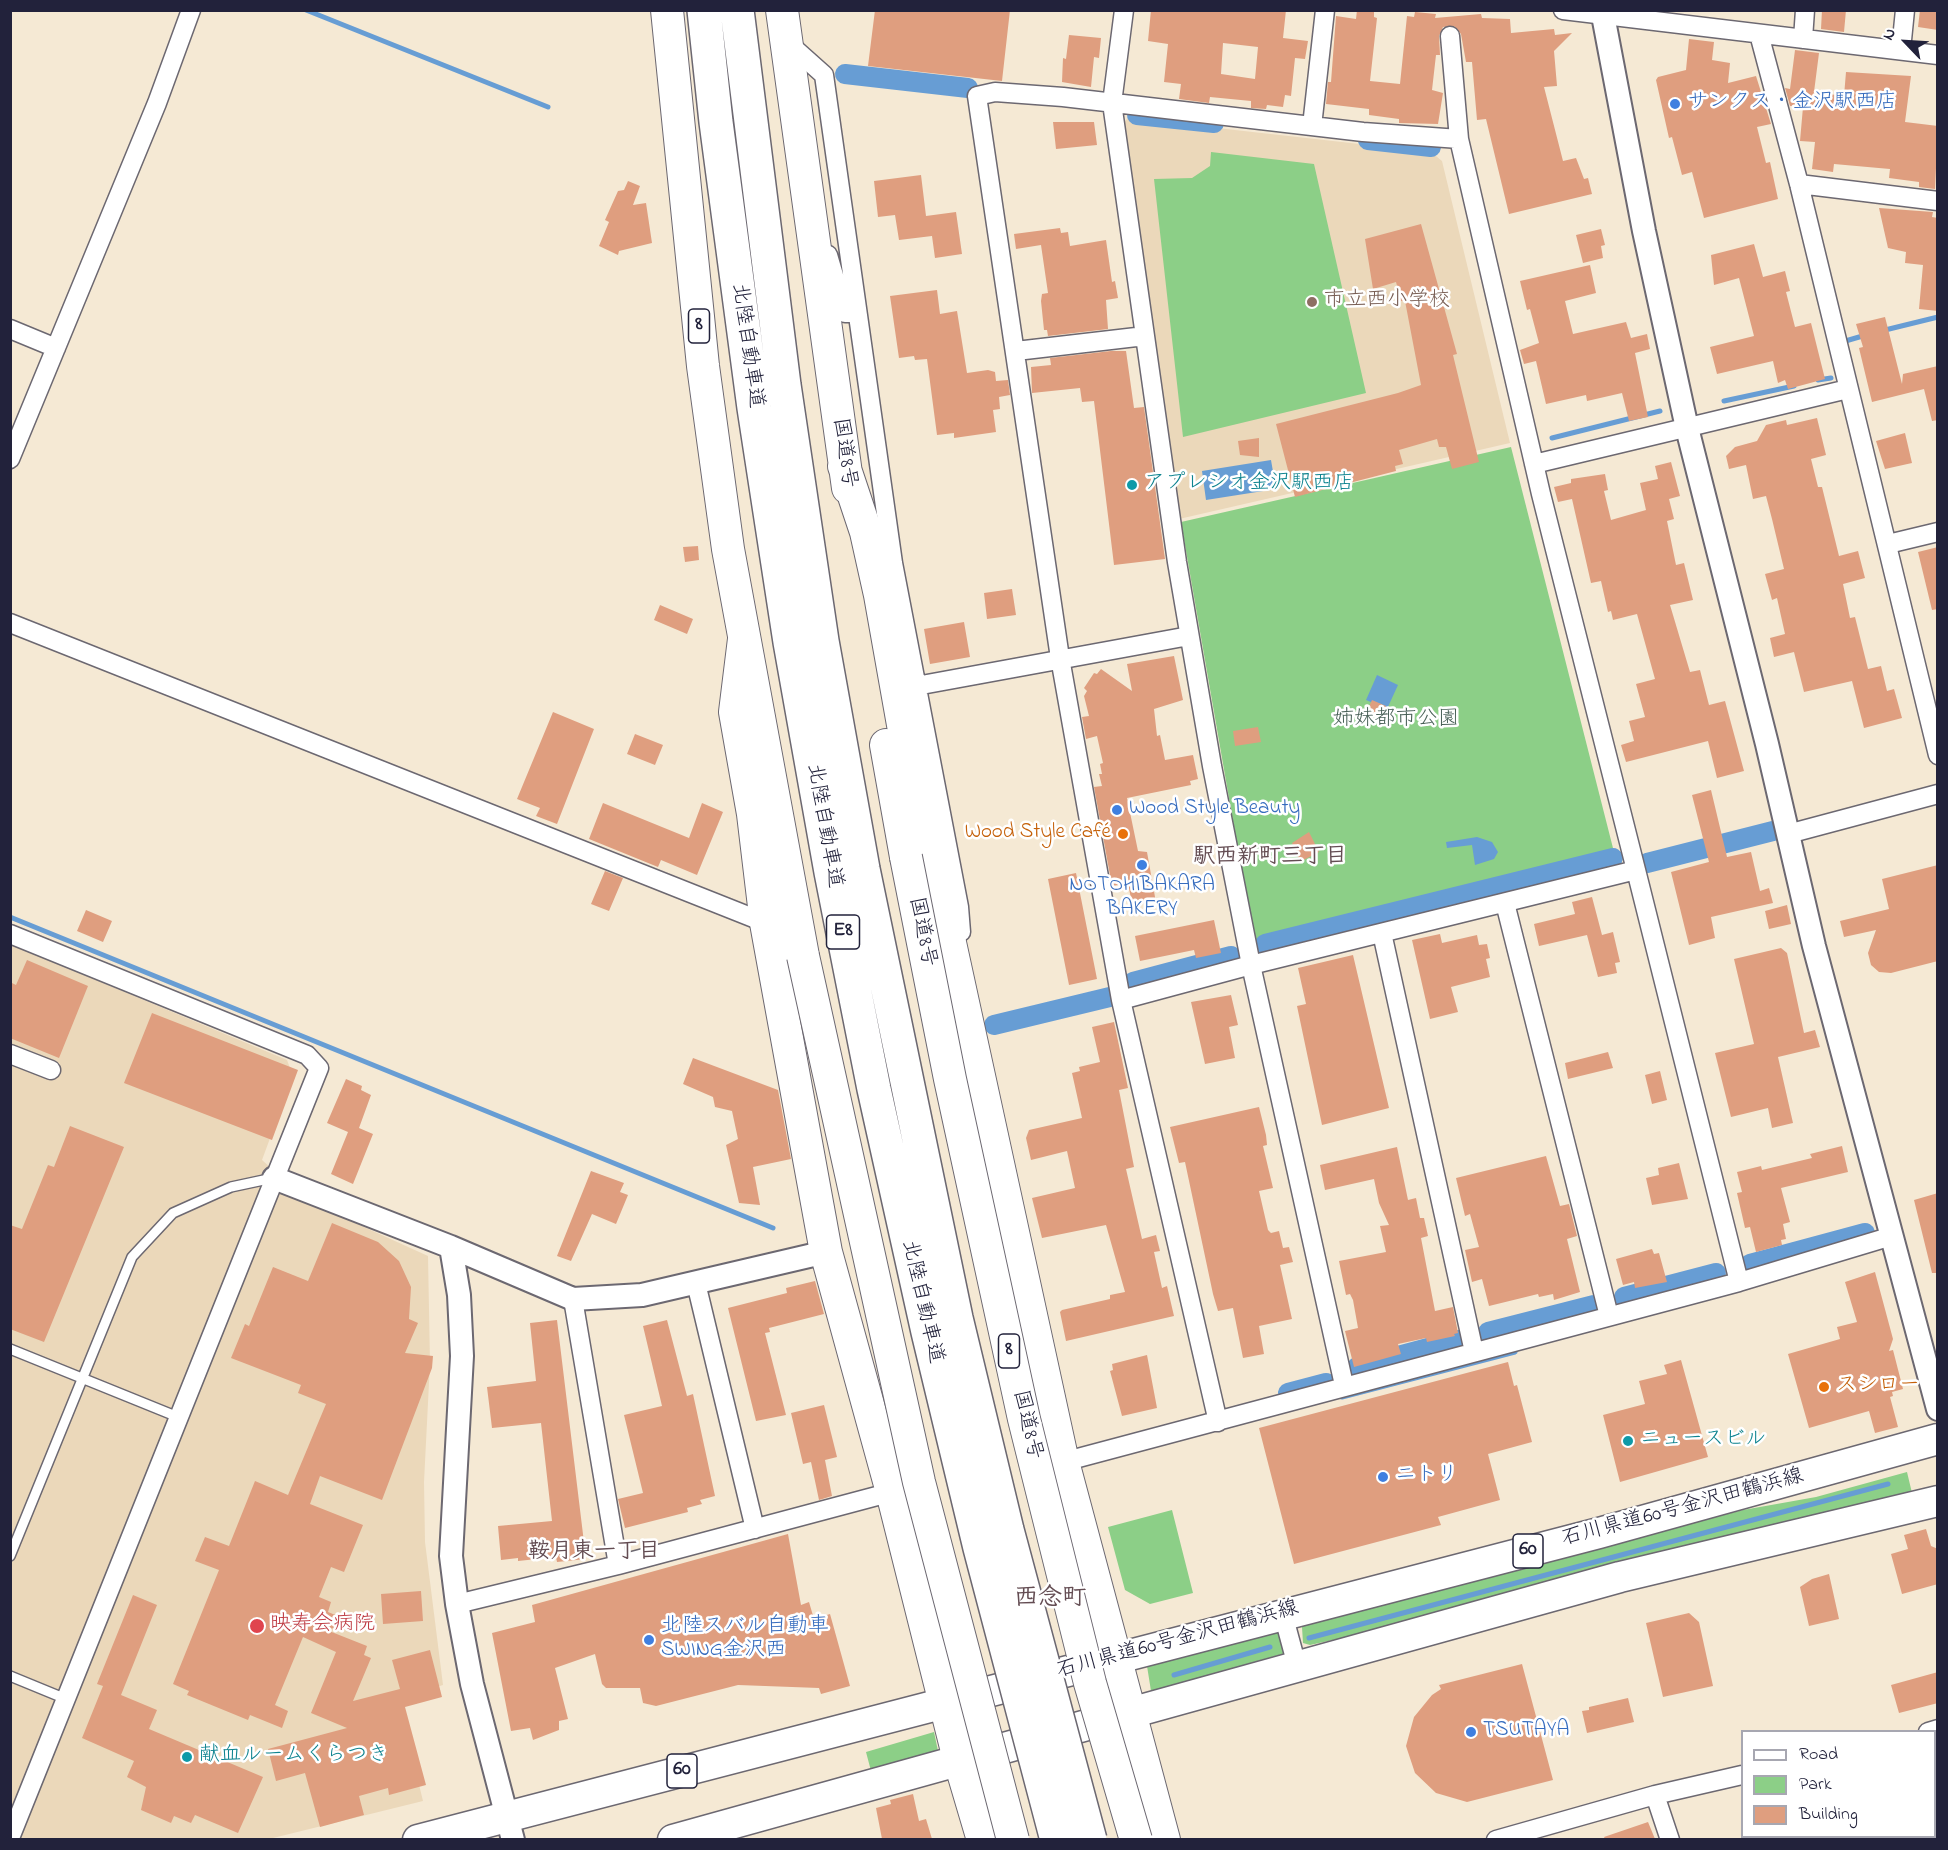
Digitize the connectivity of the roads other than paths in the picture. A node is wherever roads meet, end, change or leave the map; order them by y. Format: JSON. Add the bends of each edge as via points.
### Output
{"nodes":[{"id":1,"x":191,"y":10,"type":"edge"},
{"id":2,"x":667,"y":10,"type":"edge"},
{"id":3,"x":704,"y":10,"type":"edge"},
{"id":4,"x":737,"y":10,"type":"edge"},
{"id":5,"x":1124,"y":10,"type":"edge"},
{"id":6,"x":1325,"y":10,"type":"edge"},
{"id":7,"x":1563,"y":10,"type":"edge"},
{"id":8,"x":1806,"y":10,"type":"edge"},
{"id":9,"x":1905,"y":10,"type":"edge"},
{"id":10,"x":1602,"y":13,"type":"edge"},
{"id":11,"x":1691,"y":18,"type":"edge"},
{"id":12,"x":783,"y":25,"type":"edge"},
{"id":13,"x":1759,"y":34,"type":"junction"},
{"id":14,"x":1450,"y":36,"type":"dead end"},
{"id":15,"x":1803,"y":39,"type":"junction"},
{"id":16,"x":1901,"y":50,"type":"junction"},
{"id":17,"x":1938,"y":55,"type":"edge"},
{"id":18,"x":1112,"y":104,"type":"junction"},
{"id":19,"x":1312,"y":126,"type":"junction"},
{"id":20,"x":1459,"y":139,"type":"junction"},
{"id":21,"x":1799,"y":184,"type":"junction"},
{"id":22,"x":1938,"y":201,"type":"edge"},
{"id":23,"x":812,"y":227,"type":"junction"},
{"id":24,"x":856,"y":313,"type":"junction"},
{"id":25,"x":10,"y":329,"type":"edge"},
{"id":26,"x":1145,"y":336,"type":"junction"},
{"id":27,"x":56,"y":348,"type":"junction"},
{"id":28,"x":1016,"y":351,"type":"junction"},
{"id":29,"x":1848,"y":389,"type":"junction"},
{"id":30,"x":1687,"y":428,"type":"junction"},
{"id":31,"x":10,"y":459,"type":"edge"},
{"id":32,"x":1534,"y":464,"type":"junction"},
{"id":33,"x":844,"y":466,"type":"junction"},
{"id":34,"x":866,"y":532,"type":"junction"},
{"id":35,"x":1938,"y":532,"type":"edge"},
{"id":36,"x":1888,"y":544,"type":"junction"},
{"id":37,"x":893,"y":563,"type":"junction"},
{"id":38,"x":10,"y":622,"type":"edge"},
{"id":39,"x":1189,"y":636,"type":"junction"},
{"id":40,"x":744,"y":639,"type":"junction"},
{"id":41,"x":1060,"y":658,"type":"junction"},
{"id":42,"x":916,"y":686,"type":"junction"},
{"id":43,"x":1938,"y":755,"type":"edge"},
{"id":44,"x":1938,"y":794,"type":"edge"},
{"id":45,"x":1788,"y":834,"type":"junction"},
{"id":46,"x":1636,"y":870,"type":"junction"},
{"id":47,"x":1505,"y":903,"type":"junction"},
{"id":48,"x":766,"y":923,"type":"junction"},
{"id":49,"x":1382,"y":933,"type":"junction"},
{"id":50,"x":10,"y":934,"type":"edge"},
{"id":51,"x":1251,"y":965,"type":"junction"},
{"id":52,"x":1121,"y":1000,"type":"junction"},
{"id":53,"x":969,"y":1026,"type":"junction"},
{"id":54,"x":10,"y":1054,"type":"edge"},
{"id":55,"x":51,"y":1070,"type":"dead end"},
{"id":56,"x":273,"y":1178,"type":"junction"},
{"id":57,"x":1892,"y":1236,"type":"junction"},
{"id":58,"x":451,"y":1247,"type":"junction"},
{"id":59,"x":826,"y":1252,"type":"junction"},
{"id":60,"x":1739,"y":1282,"type":"junction"},
{"id":61,"x":696,"y":1283,"type":"junction"},
{"id":62,"x":573,"y":1299,"type":"junction"},
{"id":63,"x":1609,"y":1316,"type":"junction"},
{"id":64,"x":10,"y":1349,"type":"edge"},
{"id":65,"x":1474,"y":1352,"type":"junction"},
{"id":66,"x":83,"y":1378,"type":"junction"},
{"id":67,"x":1344,"y":1385,"type":"junction"},
{"id":68,"x":1938,"y":1409,"type":"edge"},
{"id":69,"x":178,"y":1418,"type":"junction"},
{"id":70,"x":1218,"y":1422,"type":"junction"},
{"id":71,"x":1938,"y":1439,"type":"edge"},
{"id":72,"x":1063,"y":1462,"type":"junction"},
{"id":73,"x":892,"y":1492,"type":"junction"},
{"id":74,"x":1938,"y":1502,"type":"edge"},
{"id":75,"x":755,"y":1528,"type":"junction"},
{"id":76,"x":10,"y":1556,"type":"edge"},
{"id":77,"x":618,"y":1565,"type":"junction"},
{"id":78,"x":457,"y":1604,"type":"junction"},
{"id":79,"x":1283,"y":1614,"type":"junction"},
{"id":80,"x":1117,"y":1657,"type":"junction"},
{"id":81,"x":1297,"y":1666,"type":"junction"},
{"id":82,"x":10,"y":1676,"type":"edge"},
{"id":83,"x":66,"y":1699,"type":"junction"},
{"id":84,"x":946,"y":1703,"type":"junction"},
{"id":85,"x":1131,"y":1711,"type":"junction"},
{"id":86,"x":959,"y":1760,"type":"junction"},
{"id":87,"x":1741,"y":1775,"type":"edge"},
{"id":88,"x":1655,"y":1795,"type":"junction"},
{"id":89,"x":510,"y":1828,"type":"edge"},
{"id":90,"x":1537,"y":1834,"type":"edge"},
{"id":91,"x":10,"y":1838,"type":"edge"},
{"id":92,"x":418,"y":1839,"type":"edge"},
{"id":93,"x":673,"y":1839,"type":"edge"},
{"id":94,"x":983,"y":1839,"type":"edge"},
{"id":95,"x":1013,"y":1839,"type":"edge"},
{"id":96,"x":1058,"y":1839,"type":"edge"},
{"id":97,"x":1090,"y":1839,"type":"edge"},
{"id":98,"x":1136,"y":1839,"type":"edge"},
{"id":99,"x":1164,"y":1839,"type":"edge"},
{"id":100,"x":1496,"y":1839,"type":"edge"},
{"id":101,"x":1670,"y":1839,"type":"edge"}],
"edges":[{"from":1,"to":27,"type":"street"},
{"from":2,"to":40,"type":"highway","number":"8","via":[[703,366]]},
{"from":3,"to":96,"type":"highway","name":"北陸自動車道","number":"E8","bridge":true,"via":[[754,408],[831,872],[928,1332],[983,1560]]},
{"from":4,"to":97,"type":"highway","name":"北陸自動車道","number":"E8","bridge":true,"via":[[784,385],[822,641],[862,869],[956,1318],[1013,1552]]},
{"from":5,"to":18,"type":"street"},
{"from":6,"to":19,"type":"street"},
{"from":7,"to":10,"type":"street"},
{"from":8,"to":15,"type":"street"},
{"from":9,"to":16,"type":"street"},
{"from":10,"to":11,"type":"street"},
{"from":10,"to":30,"type":"street"},
{"from":11,"to":13,"type":"street"},
{"from":12,"to":23,"type":"highway","name":"国道8号","number":"8"},
{"from":12,"to":24,"type":"street","via":[[824,75]]},
{"from":13,"to":15,"type":"street"},
{"from":13,"to":21,"type":"street"},
{"from":14,"to":20,"type":"street"},
{"from":15,"to":16,"type":"street"},
{"from":16,"to":17,"type":"street"},
{"from":18,"to":19,"type":"street"},
{"from":18,"to":26,"type":"street"},
{"from":18,"to":28,"type":"street","via":[[995,92],[977,96]]},
{"from":19,"to":20,"type":"street"},
{"from":20,"to":32,"type":"street"},
{"from":21,"to":22,"type":"street"},
{"from":21,"to":29,"type":"street"},
{"from":23,"to":24,"type":"street","via":[[829,256],[845,313]]},
{"from":23,"to":33,"type":"highway","name":"国道8号","number":"8"},
{"from":24,"to":37,"type":"street"},
{"from":25,"to":27,"type":"street"},
{"from":26,"to":28,"type":"street"},
{"from":26,"to":39,"type":"street"},
{"from":27,"to":31,"type":"street"},
{"from":28,"to":41,"type":"street"},
{"from":29,"to":30,"type":"street"},
{"from":29,"to":36,"type":"street"},
{"from":30,"to":32,"type":"street"},
{"from":30,"to":45,"type":"street"},
{"from":32,"to":46,"type":"street"},
{"from":33,"to":34,"type":"highway","number":"8"},
{"from":33,"to":98,"type":"highway","name":"国道8号","number":"8","bridge":true,"via":[[880,707],[950,1078],[1024,1419],[1090,1683]]},
{"from":34,"to":37,"type":"street"},
{"from":34,"to":53,"type":"highway","number":"8","via":[[905,736]]},
{"from":35,"to":36,"type":"street"},
{"from":36,"to":43,"type":"street"},
{"from":37,"to":42,"type":"street"},
{"from":38,"to":48,"type":"street"},
{"from":39,"to":41,"type":"street"},
{"from":39,"to":51,"type":"street"},
{"from":40,"to":48,"type":"highway","number":"8","via":[[735,712]]},
{"from":40,"to":95,"type":"highway","number":"8","bridge":true,"via":[[803,956],[919,1482]]},
{"from":41,"to":42,"type":"street"},
{"from":41,"to":52,"type":"street"},
{"from":42,"to":53,"type":"street","via":[[959,907]]},
{"from":44,"to":45,"type":"street"},
{"from":45,"to":57,"type":"street"},
{"from":46,"to":47,"type":"street"},
{"from":46,"to":60,"type":"street"},
{"from":47,"to":49,"type":"street"},
{"from":47,"to":63,"type":"street"},
{"from":48,"to":59,"type":"highway","number":"8"},
{"from":49,"to":51,"type":"street"},
{"from":49,"to":65,"type":"street"},
{"from":50,"to":56,"type":"street","via":[[306,1056],[319,1068]]},
{"from":51,"to":52,"type":"street"},
{"from":51,"to":67,"type":"street"},
{"from":52,"to":70,"type":"street"},
{"from":53,"to":72,"type":"highway","number":"8"},
{"from":54,"to":55,"type":"street"},
{"from":56,"to":58,"type":"street"},
{"from":56,"to":66,"type":"lane","via":[[231,1187],[173,1214],[132,1257]]},
{"from":56,"to":69,"type":"street"},
{"from":57,"to":60,"type":"street"},
{"from":57,"to":68,"type":"street"},
{"from":58,"to":62,"type":"street"},
{"from":58,"to":78,"type":"street","via":[[459,1295],[462,1356],[451,1556]]},
{"from":59,"to":61,"type":"street"},
{"from":59,"to":73,"type":"highway","number":"8"},
{"from":60,"to":63,"type":"street"},
{"from":61,"to":62,"type":"street","via":[[642,1295]]},
{"from":61,"to":75,"type":"street"},
{"from":62,"to":77,"type":"street"},
{"from":63,"to":65,"type":"street"},
{"from":64,"to":66,"type":"lane"},
{"from":65,"to":67,"type":"street"},
{"from":66,"to":69,"type":"lane"},
{"from":66,"to":76,"type":"lane"},
{"from":67,"to":70,"type":"street"},
{"from":69,"to":83,"type":"street"},
{"from":70,"to":72,"type":"street"},
{"from":71,"to":79,"type":"main road","name":"石川県道60号金沢田鶴浜線","number":"60","via":[[1599,1533]]},
{"from":72,"to":80,"type":"highway","number":"8"},
{"from":73,"to":75,"type":"street"},
{"from":73,"to":84,"type":"highway","number":"8"},
{"from":74,"to":81,"type":"main road","number":"60","via":[[1620,1577]]},
{"from":75,"to":77,"type":"street"},
{"from":77,"to":78,"type":"street"},
{"from":78,"to":89,"type":"street","via":[[472,1684]]},
{"from":79,"to":80,"type":"main road","name":"石川県道60号金沢田鶴浜線","number":"60"},
{"from":79,"to":81,"type":"street"},
{"from":80,"to":84,"type":"main road","name":"石川県道60号金沢田鶴浜線","number":"60"},
{"from":80,"to":85,"type":"highway"},
{"from":81,"to":85,"type":"main road","number":"60"},
{"from":82,"to":83,"type":"lane"},
{"from":83,"to":91,"type":"street"},
{"from":84,"to":86,"type":"highway","number":"8"},
{"from":84,"to":89,"type":"main road","name":"石川県道60号金沢田鶴浜線","number":"60"},
{"from":85,"to":86,"type":"main road","number":"60"},
{"from":85,"to":99,"type":"highway"},
{"from":86,"to":93,"type":"main road","number":"60"},
{"from":86,"to":94,"type":"highway","number":"8"},
{"from":87,"to":88,"type":"street"},
{"from":88,"to":90,"type":"street"},
{"from":88,"to":101,"type":"street"},
{"from":89,"to":92,"type":"main road","name":"石川県道60号金沢田鶴浜線","number":"60"},
{"from":90,"to":100,"type":"street"}]}
